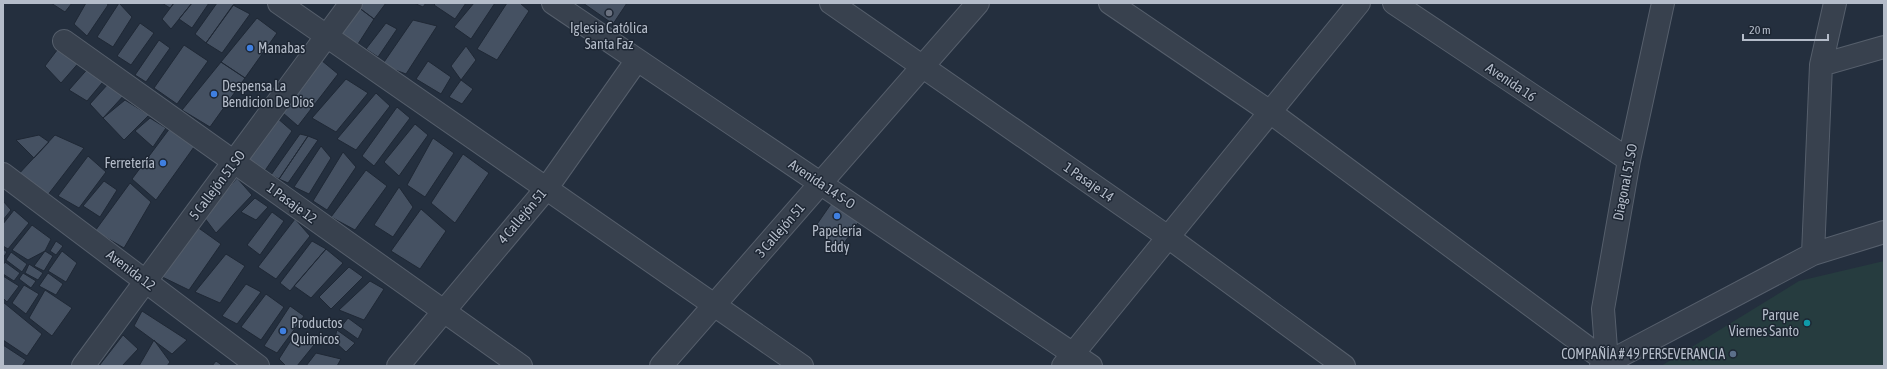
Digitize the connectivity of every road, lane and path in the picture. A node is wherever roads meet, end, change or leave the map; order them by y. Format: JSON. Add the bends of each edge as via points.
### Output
{"nodes":[{"id":1,"x":279,"y":3,"type":"edge"},
{"id":2,"x":351,"y":3,"type":"edge"},
{"id":3,"x":553,"y":3,"type":"edge"},
{"id":4,"x":831,"y":3,"type":"edge"},
{"id":5,"x":978,"y":3,"type":"edge"},
{"id":6,"x":1110,"y":3,"type":"edge"},
{"id":7,"x":1359,"y":3,"type":"edge"},
{"id":8,"x":1394,"y":3,"type":"edge"},
{"id":9,"x":1835,"y":3,"type":"edge"},
{"id":10,"x":1657,"y":6,"type":"edge"},
{"id":11,"x":326,"y":36,"type":"junction"},
{"id":12,"x":64,"y":40,"type":"dead end"},
{"id":13,"x":1884,"y":47,"type":"edge"},
{"id":14,"x":637,"y":60,"type":"junction"},
{"id":15,"x":1821,"y":65,"type":"junction"},
{"id":16,"x":923,"y":66,"type":"junction"},
{"id":17,"x":1270,"y":112,"type":"junction"},
{"id":18,"x":1629,"y":160,"type":"junction"},
{"id":19,"x":234,"y":162,"type":"junction"},
{"id":20,"x":3,"y":174,"type":"edge"},
{"id":21,"x":821,"y":184,"type":"junction"},
{"id":22,"x":546,"y":189,"type":"junction"},
{"id":23,"x":1884,"y":232,"type":"edge"},
{"id":24,"x":1168,"y":237,"type":"junction"},
{"id":25,"x":1813,"y":254,"type":"junction"},
{"id":26,"x":146,"y":281,"type":"junction"},
{"id":27,"x":714,"y":305,"type":"junction"},
{"id":28,"x":443,"y":312,"type":"junction"},
{"id":29,"x":1068,"y":360,"type":"edge"},
{"id":30,"x":1604,"y":364,"type":"edge"},
{"id":31,"x":83,"y":366,"type":"edge"},
{"id":32,"x":258,"y":366,"type":"edge"},
{"id":33,"x":398,"y":366,"type":"edge"},
{"id":34,"x":521,"y":366,"type":"edge"},
{"id":35,"x":661,"y":366,"type":"edge"},
{"id":36,"x":802,"y":366,"type":"edge"},
{"id":37,"x":1091,"y":366,"type":"edge"},
{"id":38,"x":1344,"y":366,"type":"edge"}],
"edges":[{"from":1,"to":11,"type":"street"},
{"from":2,"to":11,"type":"street","name":"5 Callejón 51 SO"},
{"from":3,"to":14,"type":"street","name":"Avenida 14 S-O"},
{"from":4,"to":16,"type":"street","name":"1 Pasaje 14"},
{"from":5,"to":16,"type":"street","name":"3 Callejón 51"},
{"from":6,"to":17,"type":"street"},
{"from":7,"to":17,"type":"street"},
{"from":8,"to":18,"type":"street","name":"Avenida 16"},
{"from":9,"to":15,"type":"street"},
{"from":10,"to":18,"type":"street","name":"Diagonal 51 SO"},
{"from":11,"to":19,"type":"street","name":"5 Callejón 51 SO"},
{"from":11,"to":22,"type":"street"},
{"from":12,"to":19,"type":"street","name":"1 Pasaje 12"},
{"from":13,"to":15,"type":"street"},
{"from":14,"to":21,"type":"street","name":"Avenida 14 S-O"},
{"from":14,"to":22,"type":"street","name":"4 Callejón 51"},
{"from":15,"to":25,"type":"street"},
{"from":16,"to":21,"type":"street","name":"3 Callejón 51"},
{"from":16,"to":24,"type":"street","name":"1 Pasaje 14"},
{"from":17,"to":24,"type":"street"},
{"from":17,"to":30,"type":"street"},
{"from":18,"to":30,"type":"street","name":"Diagonal 51 SO","via":[[1603,309]]},
{"from":19,"to":26,"type":"street","name":"5 Callejón 51 SO"},
{"from":19,"to":28,"type":"street","name":"1 Pasaje 12"},
{"from":20,"to":26,"type":"street","name":"Avenida 12"},
{"from":21,"to":27,"type":"street","name":"3 Callejón 51"},
{"from":21,"to":29,"type":"street","name":"Avenida 14 S-O"},
{"from":22,"to":27,"type":"street"},
{"from":22,"to":28,"type":"street","name":"4 Callejón 51"},
{"from":23,"to":25,"type":"street"},
{"from":24,"to":29,"type":"street"},
{"from":24,"to":38,"type":"street","name":"1 Pasaje 14"},
{"from":25,"to":30,"type":"street"},
{"from":26,"to":31,"type":"street","name":"5 Callejón 51 SO"},
{"from":26,"to":32,"type":"street","name":"Avenida 12"},
{"from":27,"to":35,"type":"street","name":"3 Callejón 51"},
{"from":27,"to":36,"type":"street"},
{"from":28,"to":33,"type":"street","name":"4 Callejón 51"},
{"from":28,"to":34,"type":"street","name":"1 Pasaje 12"},
{"from":29,"to":37,"type":"street","name":"Avenida 14 S-O"}]}
